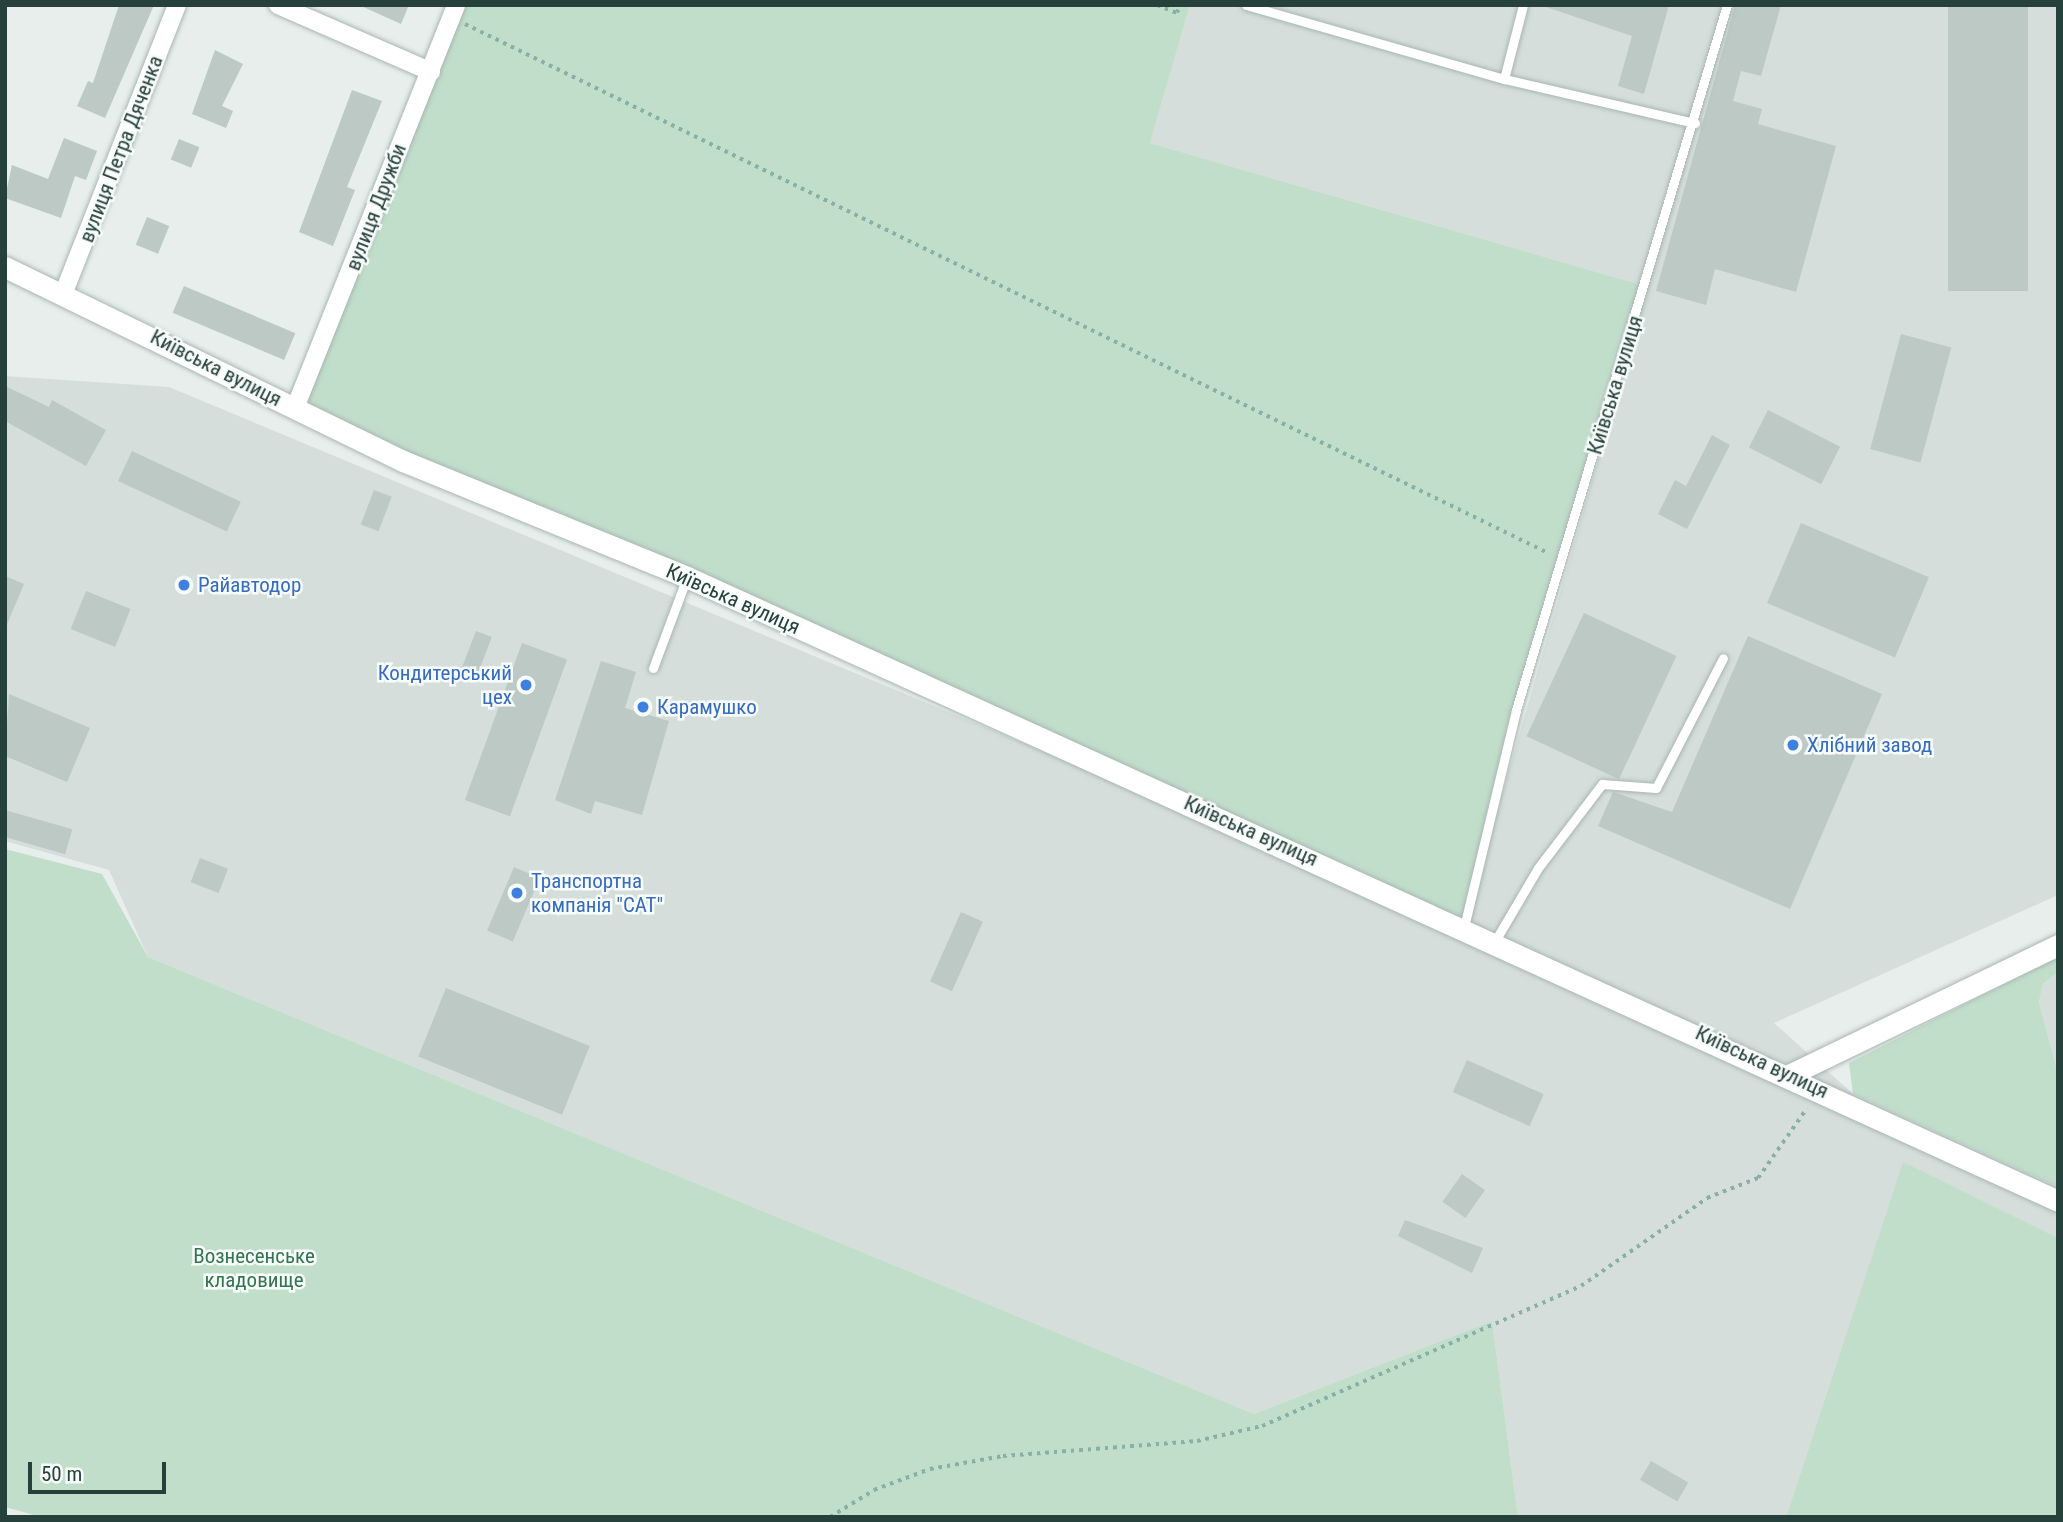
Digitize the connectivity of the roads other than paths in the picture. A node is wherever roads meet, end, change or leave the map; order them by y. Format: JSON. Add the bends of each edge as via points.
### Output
{"nodes":[{"id":1,"x":177,"y":5,"type":"edge"},
{"id":2,"x":278,"y":5,"type":"edge"},
{"id":3,"x":1246,"y":5,"type":"edge"},
{"id":4,"x":1523,"y":5,"type":"edge"},
{"id":5,"x":1727,"y":5,"type":"edge"},
{"id":6,"x":453,"y":11,"type":"edge"},
{"id":7,"x":430,"y":72,"type":"junction"},
{"id":8,"x":1504,"y":79,"type":"junction"},
{"id":9,"x":1695,"y":123,"type":"junction"},
{"id":10,"x":5,"y":267,"type":"edge"},
{"id":11,"x":64,"y":292,"type":"junction"},
{"id":12,"x":295,"y":408,"type":"junction"},
{"id":13,"x":687,"y":578,"type":"junction"},
{"id":14,"x":1723,"y":658,"type":"dead end"},
{"id":15,"x":653,"y":668,"type":"dead end"},
{"id":16,"x":1464,"y":927,"type":"junction"},
{"id":17,"x":1495,"y":942,"type":"junction"},
{"id":18,"x":2058,"y":945,"type":"edge"},
{"id":19,"x":1789,"y":1075,"type":"junction"},
{"id":20,"x":2058,"y":1201,"type":"edge"}],
"edges":[{"from":1,"to":11,"type":"street","name":"вулиця Петра Дяченка"},
{"from":2,"to":7,"type":"street"},
{"from":3,"to":8,"type":"lane"},
{"from":4,"to":8,"type":"lane"},
{"from":5,"to":9,"type":"lane","name":"Київська вулиця"},
{"from":6,"to":7,"type":"street","name":"вулиця Дружби"},
{"from":7,"to":12,"type":"street","name":"вулиця Дружби"},
{"from":8,"to":9,"type":"lane"},
{"from":9,"to":16,"type":"lane","name":"Київська вулиця","via":[[1516,710]]},
{"from":10,"to":11,"type":"main road","name":"Київська вулиця"},
{"from":11,"to":12,"type":"main road","name":"Київська вулиця"},
{"from":12,"to":13,"type":"main road","name":"Київська вулиця","via":[[403,461]]},
{"from":13,"to":15,"type":"lane"},
{"from":13,"to":16,"type":"main road","name":"Київська вулиця"},
{"from":14,"to":17,"type":"lane","via":[[1656,788],[1602,784],[1538,868]]},
{"from":16,"to":17,"type":"main road","name":"Київська вулиця"},
{"from":17,"to":19,"type":"main road","name":"Київська вулиця"},
{"from":18,"to":19,"type":"main road"},
{"from":19,"to":20,"type":"main road","name":"Київська вулиця"}]}
